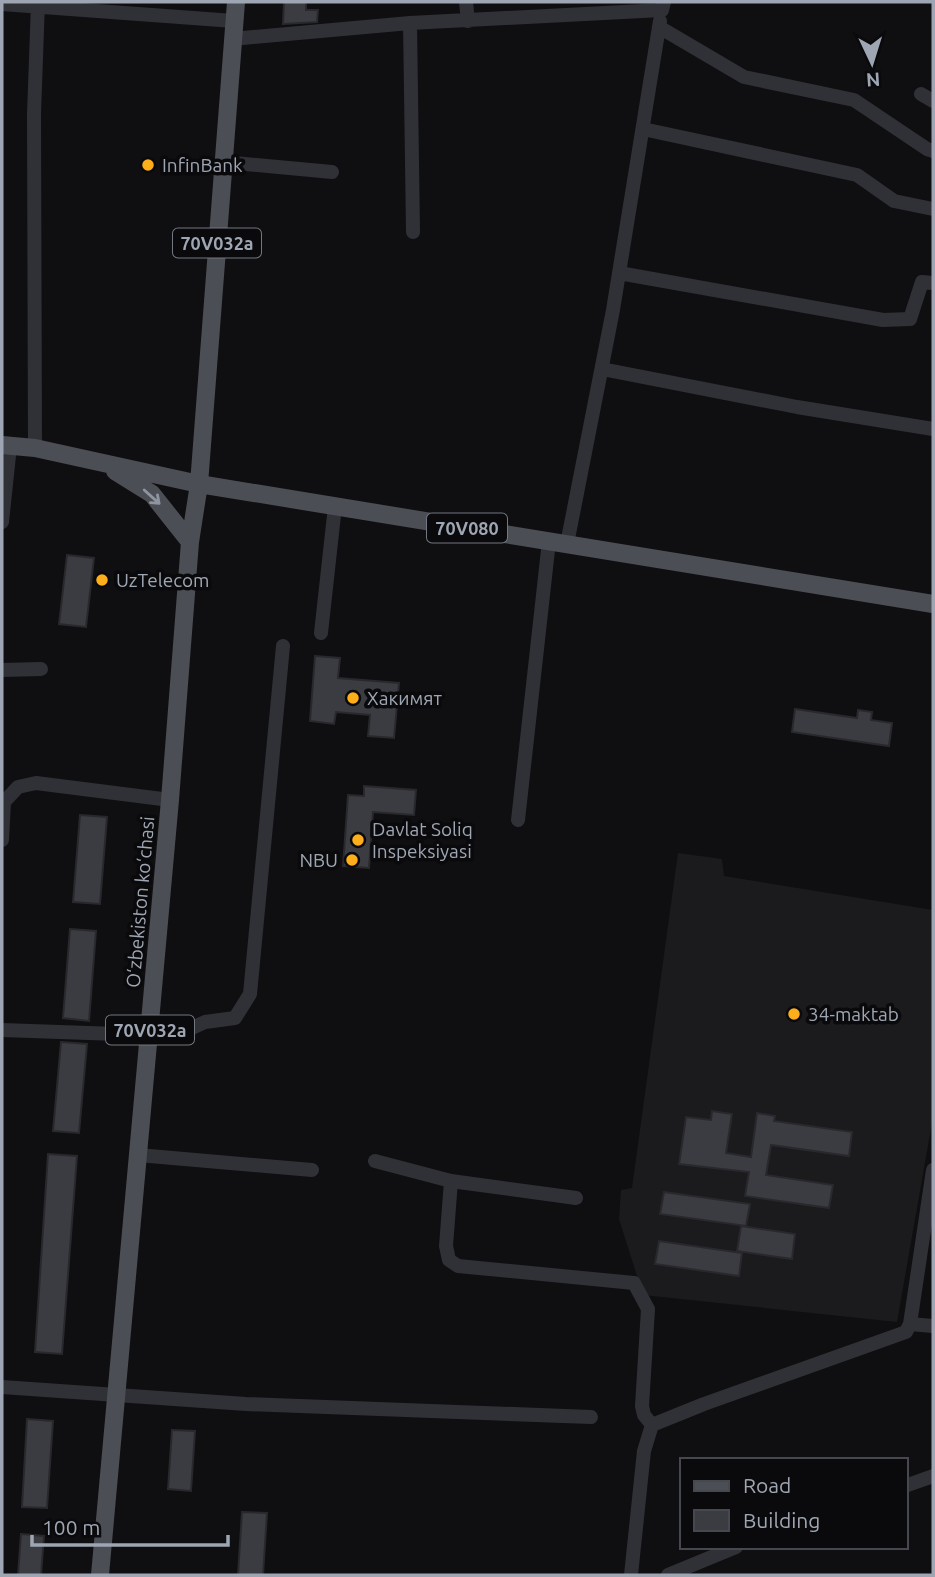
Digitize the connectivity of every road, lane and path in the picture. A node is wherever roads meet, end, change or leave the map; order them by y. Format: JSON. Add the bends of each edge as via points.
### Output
{"nodes":[{"id":1,"x":236,"y":2,"type":"edge"},
{"id":2,"x":466,"y":2,"type":"edge"},
{"id":3,"x":2,"y":4,"type":"edge"},
{"id":4,"x":38,"y":4,"type":"edge"},
{"id":5,"x":663,"y":6,"type":"edge"},
{"id":6,"x":468,"y":20,"type":"junction"},
{"id":7,"x":234,"y":21,"type":"junction"},
{"id":8,"x":410,"y":23,"type":"junction"},
{"id":9,"x":659,"y":27,"type":"junction"},
{"id":10,"x":232,"y":39,"type":"junction"},
{"id":11,"x":643,"y":129,"type":"junction"},
{"id":12,"x":933,"y":151,"type":"edge"},
{"id":13,"x":223,"y":162,"type":"junction"},
{"id":14,"x":332,"y":172,"type":"dead end"},
{"id":15,"x":933,"y":209,"type":"edge"},
{"id":16,"x":413,"y":232,"type":"dead end"},
{"id":17,"x":620,"y":273,"type":"junction"},
{"id":18,"x":933,"y":283,"type":"edge"},
{"id":19,"x":602,"y":369,"type":"junction"},
{"id":20,"x":933,"y":429,"type":"edge"},
{"id":21,"x":6,"y":445,"type":"edge"},
{"id":22,"x":35,"y":448,"type":"junction"},
{"id":23,"x":103,"y":463,"type":"junction"},
{"id":24,"x":199,"y":484,"type":"junction"},
{"id":25,"x":335,"y":506,"type":"junction"},
{"id":26,"x":2,"y":522,"type":"edge"},
{"id":27,"x":549,"y":541,"type":"junction"},
{"id":28,"x":190,"y":542,"type":"junction"},
{"id":29,"x":567,"y":544,"type":"junction"},
{"id":30,"x":933,"y":604,"type":"edge"},
{"id":31,"x":321,"y":633,"type":"dead end"},
{"id":32,"x":283,"y":646,"type":"dead end"},
{"id":33,"x":41,"y":669,"type":"dead end"},
{"id":34,"x":2,"y":670,"type":"edge"},
{"id":35,"x":170,"y":800,"type":"junction"},
{"id":36,"x":518,"y":820,"type":"dead end"},
{"id":37,"x":2,"y":840,"type":"edge"},
{"id":38,"x":2,"y":1030,"type":"edge"},
{"id":39,"x":149,"y":1035,"type":"junction"},
{"id":40,"x":138,"y":1155,"type":"junction"},
{"id":41,"x":375,"y":1161,"type":"dead end"},
{"id":42,"x":312,"y":1170,"type":"dead end"},
{"id":43,"x":933,"y":1170,"type":"edge"},
{"id":44,"x":451,"y":1181,"type":"junction"},
{"id":45,"x":576,"y":1198,"type":"dead end"},
{"id":46,"x":910,"y":1324,"type":"junction"},
{"id":47,"x":933,"y":1326,"type":"edge"},
{"id":48,"x":2,"y":1387,"type":"edge"},
{"id":49,"x":116,"y":1395,"type":"junction"},
{"id":50,"x":591,"y":1417,"type":"dead end"},
{"id":51,"x":652,"y":1425,"type":"junction"},
{"id":52,"x":933,"y":1476,"type":"edge"},
{"id":53,"x":907,"y":1485,"type":"edge"},
{"id":54,"x":731,"y":1549,"type":"edge"},
{"id":55,"x":100,"y":1575,"type":"edge"},
{"id":56,"x":631,"y":1575,"type":"edge"},
{"id":57,"x":668,"y":1575,"type":"edge"}],
"edges":[{"from":1,"to":7,"type":"main road","number":"70V032a"},
{"from":2,"to":6,"type":"street"},
{"from":3,"to":4,"type":"street"},
{"from":4,"to":7,"type":"street"},
{"from":4,"to":22,"type":"street"},
{"from":5,"to":6,"type":"street"},
{"from":5,"to":9,"type":"street"},
{"from":6,"to":8,"type":"street"},
{"from":7,"to":10,"type":"main road","number":"70V032a"},
{"from":8,"to":10,"type":"street"},
{"from":8,"to":16,"type":"street"},
{"from":9,"to":11,"type":"street"},
{"from":9,"to":12,"type":"street","via":[[744,77],[855,100]]},
{"from":10,"to":13,"type":"main road","number":"70V032a"},
{"from":11,"to":15,"type":"street","via":[[857,175],[894,201]]},
{"from":11,"to":17,"type":"street"},
{"from":13,"to":14,"type":"street"},
{"from":13,"to":24,"type":"main road","number":"70V032a"},
{"from":17,"to":18,"type":"street","via":[[883,320],[909,318],[922,282]]},
{"from":17,"to":19,"type":"street"},
{"from":19,"to":20,"type":"street"},
{"from":19,"to":29,"type":"street"},
{"from":21,"to":22,"type":"main road","number":"70V080"},
{"from":21,"to":26,"type":"street"},
{"from":22,"to":23,"type":"main road","number":"70V080"},
{"from":23,"to":24,"type":"main road","number":"70V080"},
{"from":23,"to":28,"type":"main road","one_way":true,"via":[[152,494]]},
{"from":24,"to":25,"type":"main road","number":"70V080"},
{"from":24,"to":28,"type":"main road","name":"O‘zbekiston ko‘chasi","number":"70V032a"},
{"from":25,"to":27,"type":"main road","number":"70V080"},
{"from":25,"to":31,"type":"street"},
{"from":27,"to":29,"type":"main road","number":"70V080"},
{"from":27,"to":36,"type":"street"},
{"from":28,"to":35,"type":"main road","name":"O‘zbekiston ko‘chasi","number":"70V032a"},
{"from":29,"to":30,"type":"main road","number":"70V080"},
{"from":32,"to":39,"type":"street","via":[[250,994],[235,1018],[205,1022],[175,1036]]},
{"from":33,"to":34,"type":"street"},
{"from":35,"to":37,"type":"street","via":[[36,783],[18,787],[4,802]]},
{"from":35,"to":39,"type":"main road","name":"O‘zbekiston ko‘chasi","number":"70V032a"},
{"from":38,"to":39,"type":"street"},
{"from":39,"to":40,"type":"main road","name":"O‘zbekiston ko‘chasi","number":"70V032a"},
{"from":40,"to":42,"type":"street"},
{"from":40,"to":49,"type":"main road","name":"O‘zbekiston ko‘chasi","number":"70V032a"},
{"from":41,"to":44,"type":"street"},
{"from":43,"to":46,"type":"street"},
{"from":44,"to":45,"type":"street"},
{"from":44,"to":51,"type":"street","via":[[446,1246],[449,1260],[458,1266],[634,1283],[648,1309],[642,1406]]},
{"from":46,"to":47,"type":"street"},
{"from":46,"to":51,"type":"street","via":[[906,1332]]},
{"from":48,"to":49,"type":"street"},
{"from":49,"to":50,"type":"street"},
{"from":49,"to":55,"type":"main road","name":"O‘zbekiston ko‘chasi","number":"70V032a"},
{"from":51,"to":56,"type":"street","via":[[644,1451]]},
{"from":52,"to":53,"type":"street"},
{"from":54,"to":57,"type":"street"}]}
